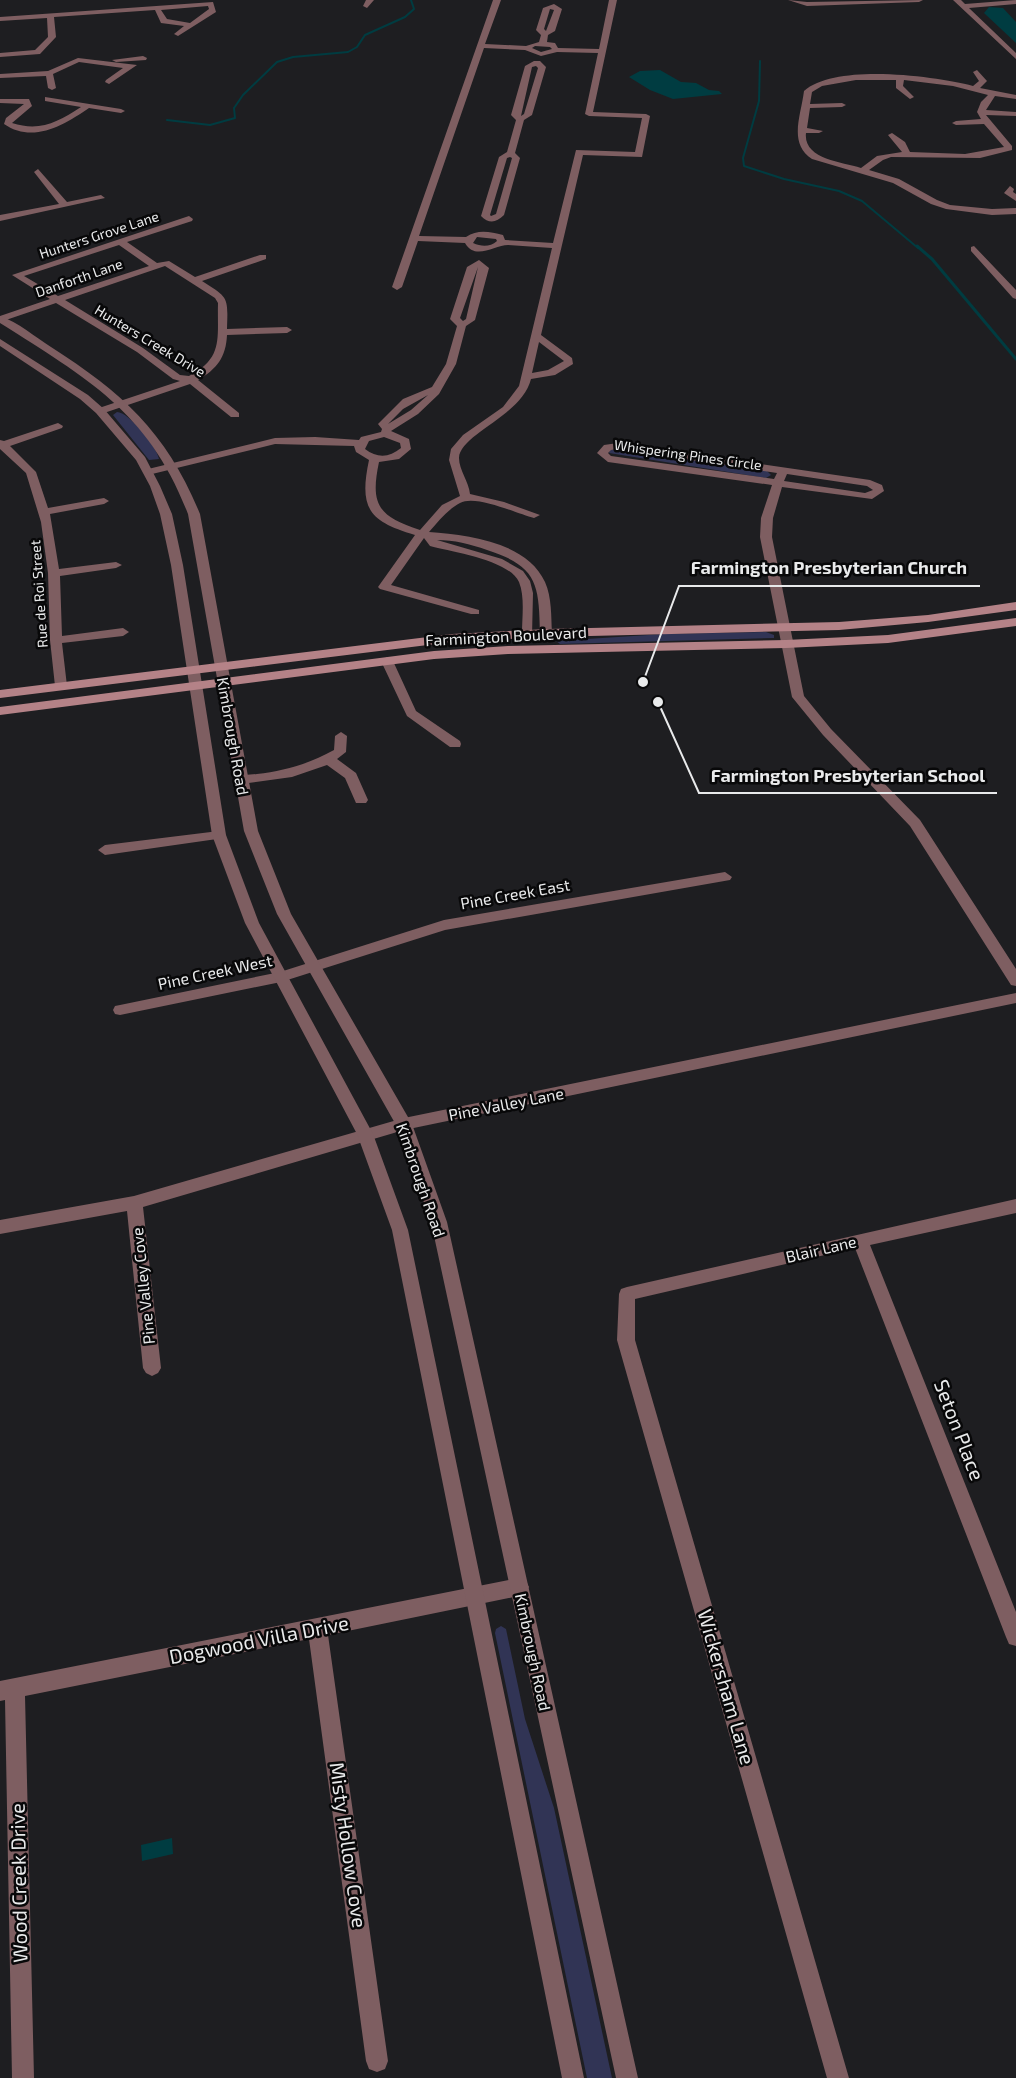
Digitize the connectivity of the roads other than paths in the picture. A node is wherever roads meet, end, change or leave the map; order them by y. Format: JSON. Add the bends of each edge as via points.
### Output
{"nodes":[{"id":1,"x":497,"y":0,"type":"edge"},
{"id":2,"x":613,"y":0,"type":"edge"},
{"id":3,"x":792,"y":0,"type":"edge"},
{"id":4,"x":919,"y":0,"type":"edge"},
{"id":5,"x":554,"y":3,"type":"edge"},
{"id":6,"x":960,"y":3,"type":"edge"},
{"id":7,"x":1014,"y":4,"type":"edge"},
{"id":8,"x":157,"y":8,"type":"junction"},
{"id":9,"x":50,"y":16,"type":"junction"},
{"id":10,"x":0,"y":19,"type":"edge"},
{"id":11,"x":190,"y":25,"type":"junction"},
{"id":12,"x":178,"y":34,"type":"dead end"},
{"id":13,"x":544,"y":39,"type":"junction"},
{"id":14,"x":481,"y":46,"type":"junction"},
{"id":15,"x":527,"y":48,"type":"junction"},
{"id":16,"x":556,"y":50,"type":"junction"},
{"id":17,"x":602,"y":51,"type":"junction"},
{"id":18,"x":539,"y":54,"type":"junction"},
{"id":19,"x":0,"y":55,"type":"edge"},
{"id":20,"x":1016,"y":57,"type":"edge"},
{"id":21,"x":97,"y":61,"type":"junction"},
{"id":22,"x":537,"y":63,"type":"junction"},
{"id":23,"x":129,"y":67,"type":"junction"},
{"id":24,"x":909,"y":69,"type":"dead end"},
{"id":25,"x":977,"y":72,"type":"dead end"},
{"id":26,"x":49,"y":73,"type":"junction"},
{"id":27,"x":820,"y":74,"type":"dead end"},
{"id":28,"x":0,"y":76,"type":"edge"},
{"id":29,"x":847,"y":78,"type":"junction"},
{"id":30,"x":810,"y":79,"type":"dead end"},
{"id":31,"x":904,"y":79,"type":"junction"},
{"id":32,"x":109,"y":82,"type":"dead end"},
{"id":33,"x":818,"y":84,"type":"junction"},
{"id":34,"x":52,"y":88,"type":"dead end"},
{"id":35,"x":975,"y":89,"type":"junction"},
{"id":36,"x":993,"y":94,"type":"junction"},
{"id":37,"x":909,"y":97,"type":"dead end"},
{"id":38,"x":1016,"y":97,"type":"edge"},
{"id":39,"x":48,"y":99,"type":"dead end"},
{"id":40,"x":0,"y":101,"type":"edge"},
{"id":41,"x":842,"y":105,"type":"dead end"},
{"id":42,"x":87,"y":106,"type":"junction"},
{"id":43,"x":806,"y":106,"type":"junction"},
{"id":44,"x":121,"y":111,"type":"dead end"},
{"id":45,"x":981,"y":112,"type":"junction"},
{"id":46,"x":1016,"y":114,"type":"edge"},
{"id":47,"x":520,"y":119,"type":"junction"},
{"id":48,"x":986,"y":121,"type":"junction"},
{"id":49,"x":956,"y":123,"type":"dead end"},
{"id":50,"x":803,"y":130,"type":"junction"},
{"id":51,"x":819,"y":131,"type":"dead end"},
{"id":52,"x":892,"y":135,"type":"dead end"},
{"id":53,"x":1012,"y":147,"type":"edge"},
{"id":54,"x":511,"y":153,"type":"junction"},
{"id":55,"x":907,"y":154,"type":"junction"},
{"id":56,"x":38,"y":172,"type":"dead end"},
{"id":57,"x":861,"y":172,"type":"junction"},
{"id":58,"x":1011,"y":189,"type":"dead end"},
{"id":59,"x":100,"y":198,"type":"dead end"},
{"id":60,"x":1016,"y":198,"type":"edge"},
{"id":61,"x":65,"y":205,"type":"junction"},
{"id":62,"x":1016,"y":211,"type":"edge"},
{"id":63,"x":0,"y":218,"type":"edge"},
{"id":64,"x":189,"y":219,"type":"dead end"},
{"id":65,"x":491,"y":220,"type":"junction"},
{"id":66,"x":487,"y":234,"type":"junction"},
{"id":67,"x":414,"y":238,"type":"junction"},
{"id":68,"x":468,"y":240,"type":"junction"},
{"id":69,"x":121,"y":242,"type":"junction"},
{"id":70,"x":502,"y":242,"type":"junction"},
{"id":71,"x":556,"y":246,"type":"junction"},
{"id":72,"x":481,"y":249,"type":"junction"},
{"id":73,"x":974,"y":249,"type":"dead end"},
{"id":74,"x":262,"y":257,"type":"dead end"},
{"id":75,"x":479,"y":264,"type":"junction"},
{"id":76,"x":155,"y":266,"type":"junction"},
{"id":77,"x":18,"y":275,"type":"joint"},
{"id":78,"x":196,"y":280,"type":"junction"},
{"id":79,"x":397,"y":287,"type":"dead end"},
{"id":80,"x":1012,"y":287,"type":"edge"},
{"id":81,"x":1016,"y":296,"type":"edge"},
{"id":82,"x":55,"y":300,"type":"junction"},
{"id":83,"x":0,"y":319,"type":"edge"},
{"id":84,"x":462,"y":325,"type":"junction"},
{"id":85,"x":287,"y":330,"type":"dead end"},
{"id":86,"x":222,"y":332,"type":"junction"},
{"id":87,"x":537,"y":337,"type":"junction"},
{"id":88,"x":0,"y":342,"type":"edge"},
{"id":89,"x":526,"y":377,"type":"junction"},
{"id":90,"x":192,"y":380,"type":"junction"},
{"id":91,"x":436,"y":389,"type":"junction"},
{"id":92,"x":122,"y":404,"type":"junction"},
{"id":93,"x":100,"y":411,"type":"junction"},
{"id":94,"x":394,"y":412,"type":"junction"},
{"id":95,"x":235,"y":415,"type":"dead end"},
{"id":96,"x":407,"y":416,"type":"junction"},
{"id":97,"x":58,"y":426,"type":"dead end"},
{"id":98,"x":386,"y":432,"type":"junction"},
{"id":99,"x":361,"y":443,"type":"junction"},
{"id":100,"x":1,"y":444,"type":"edge"},
{"id":101,"x":375,"y":458,"type":"junction"},
{"id":102,"x":173,"y":466,"type":"junction"},
{"id":103,"x":783,"y":470,"type":"junction"},
{"id":104,"x":148,"y":472,"type":"junction"},
{"id":105,"x":778,"y":483,"type":"junction"},
{"id":106,"x":465,"y":496,"type":"junction"},
{"id":107,"x":104,"y":501,"type":"dead end"},
{"id":108,"x":44,"y":512,"type":"junction"},
{"id":109,"x":534,"y":515,"type":"dead end"},
{"id":110,"x":425,"y":535,"type":"junction"},
{"id":111,"x":116,"y":565,"type":"dead end"},
{"id":112,"x":54,"y":573,"type":"junction"},
{"id":113,"x":1016,"y":606,"type":"edge"},
{"id":114,"x":475,"y":612,"type":"dead end"},
{"id":115,"x":1016,"y":622,"type":"edge"},
{"id":116,"x":783,"y":628,"type":"junction"},
{"id":117,"x":123,"y":632,"type":"dead end"},
{"id":118,"x":528,"y":633,"type":"junction"},
{"id":119,"x":56,"y":640,"type":"junction"},
{"id":120,"x":546,"y":641,"type":"junction"},
{"id":121,"x":786,"y":644,"type":"junction"},
{"id":122,"x":387,"y":661,"type":"junction"},
{"id":123,"x":221,"y":666,"type":"junction"},
{"id":124,"x":192,"y":670,"type":"junction"},
{"id":125,"x":224,"y":682,"type":"junction"},
{"id":126,"x":61,"y":686,"type":"junction"},
{"id":127,"x":195,"y":687,"type":"junction"},
{"id":128,"x":0,"y":694,"type":"edge"},
{"id":129,"x":0,"y":711,"type":"edge"},
{"id":130,"x":341,"y":736,"type":"dead end"},
{"id":131,"x":455,"y":744,"type":"dead end"},
{"id":132,"x":328,"y":759,"type":"junction"},
{"id":133,"x":242,"y":780,"type":"junction"},
{"id":134,"x":361,"y":800,"type":"dead end"},
{"id":135,"x":219,"y":835,"type":"junction"},
{"id":136,"x":105,"y":850,"type":"dead end"},
{"id":137,"x":725,"y":877,"type":"dead end"},
{"id":138,"x":316,"y":967,"type":"junction"},
{"id":139,"x":281,"y":976,"type":"junction"},
{"id":140,"x":1016,"y":981,"type":"edge"},
{"id":141,"x":1016,"y":998,"type":"edge"},
{"id":142,"x":120,"y":1010,"type":"dead end"},
{"id":143,"x":404,"y":1124,"type":"junction"},
{"id":144,"x":365,"y":1134,"type":"junction"},
{"id":145,"x":134,"y":1203,"type":"junction"},
{"id":146,"x":1016,"y":1206,"type":"edge"},
{"id":147,"x":0,"y":1227,"type":"edge"},
{"id":148,"x":860,"y":1240,"type":"junction"},
{"id":149,"x":627,"y":1294,"type":"joint"},
{"id":150,"x":152,"y":1368,"type":"dead end"},
{"id":151,"x":519,"y":1587,"type":"junction"},
{"id":152,"x":474,"y":1595,"type":"junction"},
{"id":153,"x":318,"y":1629,"type":"junction"},
{"id":154,"x":1016,"y":1637,"type":"edge"},
{"id":155,"x":7,"y":1690,"type":"edge"},
{"id":156,"x":377,"y":2061,"type":"dead end"},
{"id":157,"x":23,"y":2078,"type":"edge"},
{"id":158,"x":573,"y":2078,"type":"edge"},
{"id":159,"x":627,"y":2078,"type":"edge"},
{"id":160,"x":838,"y":2078,"type":"edge"}],
"edges":[{"from":1,"to":14,"type":"street"},
{"from":2,"to":17,"type":"street"},
{"from":3,"to":4,"type":"street","via":[[807,4]]},
{"from":5,"to":13,"type":"street","via":[[558,9]]},
{"from":6,"to":7,"type":"street"},
{"from":6,"to":20,"type":"street"},
{"from":8,"to":9,"type":"street"},
{"from":8,"to":11,"type":"street","via":[[164,21]]},
{"from":8,"to":11,"type":"street","via":[[210,4],[213,10]]},
{"from":9,"to":10,"type":"street"},
{"from":9,"to":19,"type":"street","via":[[52,37],[37,52]]},
{"from":11,"to":12,"type":"street"},
{"from":13,"to":15,"type":"street"},
{"from":13,"to":16,"type":"street"},
{"from":14,"to":15,"type":"street"},
{"from":14,"to":67,"type":"street"},
{"from":15,"to":18,"type":"street"},
{"from":16,"to":17,"type":"street"},
{"from":16,"to":18,"type":"street"},
{"from":17,"to":71,"type":"street","via":[[589,114],[646,116],[639,155],[579,152]]},
{"from":18,"to":22,"type":"street"},
{"from":21,"to":23,"type":"street"},
{"from":21,"to":23,"type":"street","via":[[142,58]]},
{"from":21,"to":26,"type":"street","via":[[78,60]]},
{"from":22,"to":47,"type":"street","via":[[542,67],[528,115]]},
{"from":22,"to":47,"type":"street","via":[[529,66],[515,115]]},
{"from":23,"to":32,"type":"street"},
{"from":24,"to":31,"type":"street"},
{"from":25,"to":35,"type":"street","via":[[983,81]]},
{"from":26,"to":28,"type":"street"},
{"from":26,"to":34,"type":"street"},
{"from":27,"to":29,"type":"street","via":[[835,73]]},
{"from":29,"to":31,"type":"street"},
{"from":29,"to":33,"type":"street"},
{"from":30,"to":33,"type":"street"},
{"from":31,"to":35,"type":"street"},
{"from":31,"to":37,"type":"street","via":[[899,86]]},
{"from":33,"to":43,"type":"street","via":[[808,91]]},
{"from":35,"to":36,"type":"street"},
{"from":36,"to":38,"type":"street"},
{"from":36,"to":45,"type":"street"},
{"from":39,"to":42,"type":"street"},
{"from":40,"to":42,"type":"street","via":[[26,101],[26,108],[8,124],[39,131],[57,126]]},
{"from":41,"to":43,"type":"street"},
{"from":42,"to":44,"type":"street"},
{"from":43,"to":50,"type":"street"},
{"from":45,"to":46,"type":"street"},
{"from":45,"to":48,"type":"street"},
{"from":47,"to":54,"type":"street"},
{"from":48,"to":49,"type":"street"},
{"from":48,"to":53,"type":"street"},
{"from":50,"to":51,"type":"street"},
{"from":50,"to":57,"type":"street","via":[[802,145],[811,155]]},
{"from":52,"to":55,"type":"street"},
{"from":53,"to":55,"type":"street","via":[[979,156]]},
{"from":54,"to":65,"type":"street","via":[[516,158],[500,215]]},
{"from":54,"to":65,"type":"street","via":[[503,157],[498,172],[485,216]]},
{"from":55,"to":57,"type":"street","via":[[880,158]]},
{"from":56,"to":61,"type":"street"},
{"from":57,"to":62,"type":"street","via":[[904,184],[949,207]]},
{"from":58,"to":60,"type":"street","via":[[1008,193]]},
{"from":59,"to":61,"type":"street"},
{"from":61,"to":63,"type":"street"},
{"from":64,"to":69,"type":"street","name":"Hunters Grove Lane"},
{"from":65,"to":66,"type":"street"},
{"from":66,"to":68,"type":"street"},
{"from":66,"to":70,"type":"street","via":[[500,237]]},
{"from":67,"to":68,"type":"street"},
{"from":67,"to":79,"type":"street"},
{"from":68,"to":72,"type":"street"},
{"from":69,"to":76,"type":"street"},
{"from":69,"to":77,"type":"street","name":"Hunters Grove Lane"},
{"from":70,"to":71,"type":"street"},
{"from":70,"to":72,"type":"street","via":[[497,247]]},
{"from":71,"to":87,"type":"street"},
{"from":72,"to":75,"type":"street"},
{"from":73,"to":80,"type":"street"},
{"from":74,"to":78,"type":"street"},
{"from":75,"to":84,"type":"street","via":[[484,268],[470,320]]},
{"from":75,"to":84,"type":"street","via":[[472,267],[455,319]]},
{"from":76,"to":78,"type":"street","name":"Danforth Lane","via":[[166,263]]},
{"from":76,"to":82,"type":"street","name":"Danforth Lane"},
{"from":77,"to":82,"type":"street","name":"Hunters Creek Drive"},
{"from":78,"to":86,"type":"street","via":[[223,303]]},
{"from":80,"to":81,"type":"street"},
{"from":82,"to":83,"type":"street","name":"Danforth Lane"},
{"from":82,"to":90,"type":"street","name":"Hunters Creek Drive","via":[[140,350],[177,377]]},
{"from":83,"to":92,"type":"street","name":"Kimbrough Road","via":[[86,374]]},
{"from":84,"to":91,"type":"street","via":[[451,364]]},
{"from":85,"to":86,"type":"street"},
{"from":86,"to":90,"type":"street","via":[[219,356]]},
{"from":87,"to":89,"type":"street"},
{"from":87,"to":89,"type":"street","via":[[564,356],[568,364]]},
{"from":88,"to":93,"type":"street","name":"Kimbrough Road"},
{"from":89,"to":106,"type":"street","via":[[513,402],[455,450]]},
{"from":90,"to":92,"type":"street"},
{"from":90,"to":95,"type":"street","name":"Hunters Creek Drive"},
{"from":91,"to":94,"type":"street","via":[[422,392]]},
{"from":91,"to":96,"type":"street","via":[[434,397]]},
{"from":92,"to":93,"type":"street"},
{"from":92,"to":102,"type":"street","name":"Kimbrough Road","via":[[141,422]]},
{"from":93,"to":104,"type":"street","name":"Kimbrough Road"},
{"from":94,"to":96,"type":"street"},
{"from":94,"to":98,"type":"street","via":[[383,423]]},
{"from":96,"to":98,"type":"street"},
{"from":97,"to":100,"type":"street"},
{"from":98,"to":99,"type":"street"},
{"from":98,"to":101,"type":"street","via":[[405,441],[406,449],[397,456]]},
{"from":99,"to":101,"type":"street","via":[[363,454]]},
{"from":99,"to":102,"type":"street","via":[[275,441]]},
{"from":100,"to":108,"type":"street","name":"Rue de Roi Street","via":[[31,472]]},
{"from":101,"to":110,"type":"street","via":[[369,493],[374,507],[393,525]]},
{"from":102,"to":104,"type":"street"},
{"from":102,"to":123,"type":"street","name":"Kimbrough Road","via":[[194,514]]},
{"from":103,"to":105,"type":"street","name":"Whispering Pines Circle"},
{"from":103,"to":105,"type":"street","name":"Whispering Pines Circle","via":[[870,483],[879,491],[864,496]]},
{"from":103,"to":105,"type":"street","name":"Whispering Pines Circle","via":[[618,447],[608,447],[602,453],[608,459]]},
{"from":104,"to":124,"type":"street","name":"Kimbrough Road","via":[[166,514]]},
{"from":105,"to":116,"type":"street","via":[[767,518],[766,537]]},
{"from":106,"to":109,"type":"street"},
{"from":106,"to":110,"type":"street","via":[[454,500]]},
{"from":107,"to":108,"type":"street"},
{"from":108,"to":112,"type":"street","name":"Rue de Roi Street"},
{"from":110,"to":114,"type":"street","via":[[384,587]]},
{"from":110,"to":118,"type":"street","via":[[435,544],[501,562],[520,574],[524,580]]},
{"from":110,"to":120,"type":"street","via":[[462,540],[518,556],[525,562],[535,572],[543,590]]},
{"from":111,"to":112,"type":"street"},
{"from":112,"to":119,"type":"street","name":"Rue de Roi Street"},
{"from":113,"to":116,"type":"main road","name":"Farmington Boulevard","via":[[935,619]]},
{"from":115,"to":121,"type":"main road","name":"Farmington Boulevard","via":[[898,638]]},
{"from":116,"to":120,"type":"main road","name":"Farmington Boulevard","via":[[660,630]]},
{"from":116,"to":121,"type":"street"},
{"from":117,"to":119,"type":"street"},
{"from":118,"to":120,"type":"main road","name":"Farmington Boulevard"},
{"from":118,"to":123,"type":"main road","name":"Farmington Boulevard","via":[[416,641]]},
{"from":119,"to":126,"type":"street","name":"Rue de Roi Street"},
{"from":120,"to":121,"type":"main road","name":"Farmington Boulevard"},
{"from":120,"to":122,"type":"main road","name":"Farmington Boulevard"},
{"from":121,"to":140,"type":"street","via":[[798,697],[915,823]]},
{"from":122,"to":125,"type":"main road","name":"Farmington Boulevard"},
{"from":122,"to":131,"type":"street","via":[[411,713]]},
{"from":123,"to":124,"type":"main road","name":"Farmington Boulevard"},
{"from":123,"to":125,"type":"street","name":"Kimbrough Road"},
{"from":124,"to":126,"type":"main road","name":"Farmington Boulevard"},
{"from":124,"to":127,"type":"street","name":"Kimbrough Road"},
{"from":125,"to":127,"type":"main road","name":"Farmington Boulevard"},
{"from":125,"to":133,"type":"street","name":"Kimbrough Road"},
{"from":126,"to":128,"type":"main road","name":"Farmington Boulevard"},
{"from":127,"to":129,"type":"main road","name":"Farmington Boulevard"},
{"from":127,"to":135,"type":"street","name":"Kimbrough Road"},
{"from":130,"to":132,"type":"street","via":[[340,752]]},
{"from":132,"to":133,"type":"street","via":[[298,772]]},
{"from":132,"to":134,"type":"street","via":[[351,776]]},
{"from":133,"to":138,"type":"street","name":"Kimbrough Road","via":[[251,831],[284,914]]},
{"from":135,"to":136,"type":"street"},
{"from":135,"to":139,"type":"street","name":"Kimbrough Road","via":[[252,922]]},
{"from":137,"to":138,"type":"street","name":"Pine Creek East","via":[[444,925]]},
{"from":138,"to":139,"type":"street","name":"Pine Creek West"},
{"from":138,"to":143,"type":"street","name":"Kimbrough Road"},
{"from":139,"to":142,"type":"street","name":"Pine Creek West"},
{"from":139,"to":144,"type":"street","name":"Kimbrough Road"},
{"from":141,"to":143,"type":"street","name":"Pine Valley Lane"},
{"from":143,"to":144,"type":"street","name":"Pine Valley Lane"},
{"from":143,"to":151,"type":"street","name":"Kimbrough Road","via":[[439,1222]]},
{"from":144,"to":145,"type":"street","name":"Pine Valley Lane"},
{"from":144,"to":152,"type":"street","name":"Kimbrough Road","via":[[400,1230]]},
{"from":145,"to":147,"type":"street","name":"Pine Valley Lane"},
{"from":145,"to":150,"type":"street","name":"Pine Valley Cove"},
{"from":146,"to":148,"type":"street","name":"Blair Lane"},
{"from":148,"to":149,"type":"street","name":"Blair Lane"},
{"from":148,"to":154,"type":"street","name":"Seton Place"},
{"from":149,"to":160,"type":"street","name":"Wickersham Lane","via":[[626,1340]]},
{"from":151,"to":152,"type":"street","name":"Dogwood Villa Drive"},
{"from":151,"to":159,"type":"street","name":"Kimbrough Road"},
{"from":152,"to":153,"type":"street","name":"Dogwood Villa Drive"},
{"from":152,"to":158,"type":"street","name":"Kimbrough Road"},
{"from":153,"to":155,"type":"street","name":"Dogwood Villa Drive"},
{"from":153,"to":156,"type":"street","name":"Misty Hollow Cove"},
{"from":155,"to":157,"type":"street","name":"Wood Creek Drive"}]}
